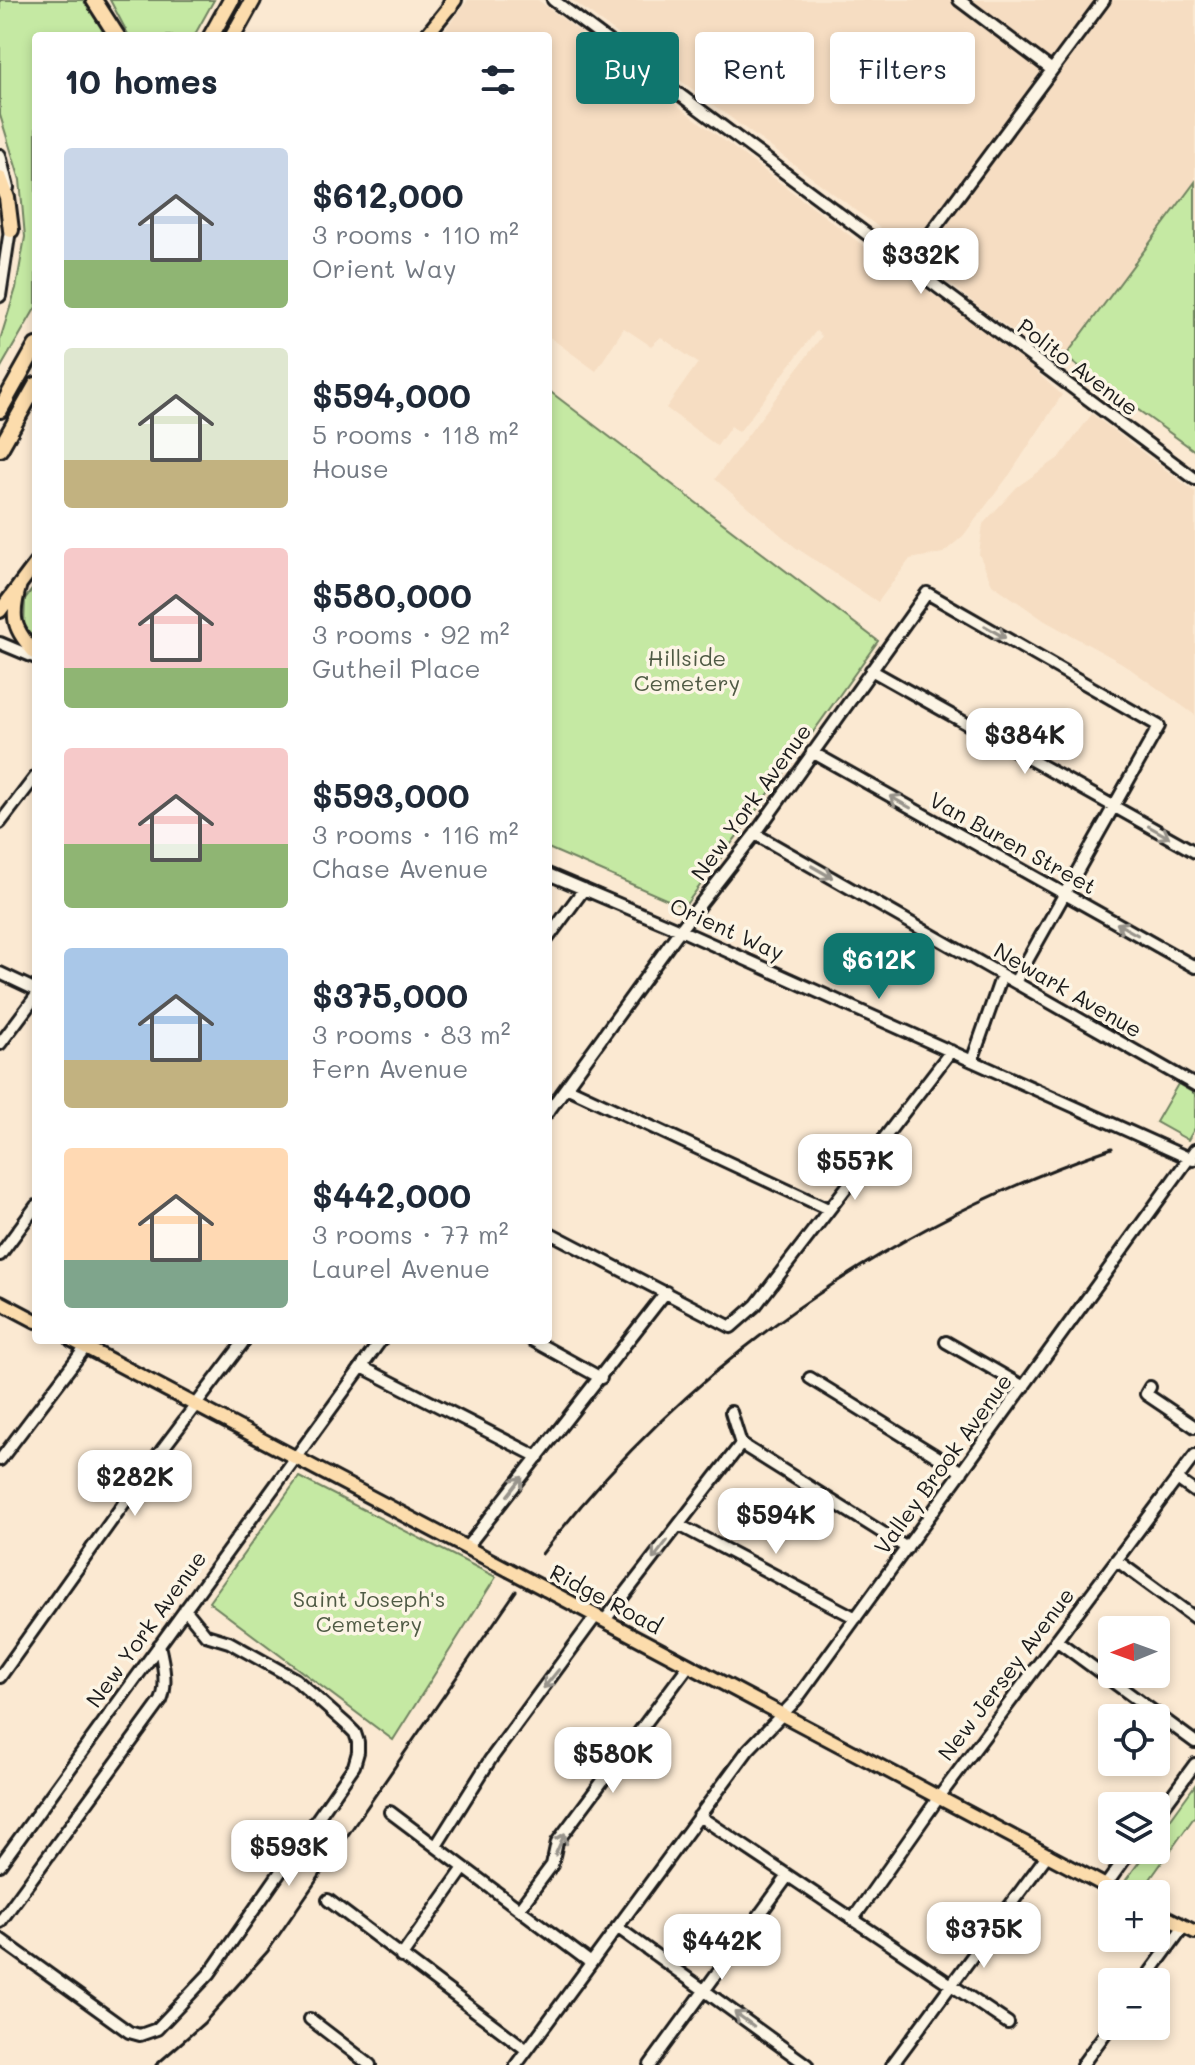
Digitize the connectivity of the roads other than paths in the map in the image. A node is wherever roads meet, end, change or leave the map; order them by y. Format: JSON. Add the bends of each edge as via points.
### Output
{"nodes":[{"id":1,"x":94,"y":0,"type":"edge"},
{"id":2,"x":105,"y":0,"type":"edge"},
{"id":3,"x":231,"y":0,"type":"edge"},
{"id":4,"x":253,"y":0,"type":"edge"},
{"id":5,"x":553,"y":0,"type":"edge"},
{"id":6,"x":959,"y":0,"type":"edge"},
{"id":7,"x":1104,"y":0,"type":"edge"},
{"id":8,"x":452,"y":2,"type":"edge"},
{"id":9,"x":114,"y":32,"type":"edge"},
{"id":10,"x":122,"y":32,"type":"edge"},
{"id":11,"x":213,"y":32,"type":"edge"},
{"id":12,"x":235,"y":32,"type":"edge"},
{"id":13,"x":429,"y":32,"type":"edge"},
{"id":14,"x":1052,"y":70,"type":"junction"},
{"id":15,"x":0,"y":155,"type":"edge"},
{"id":16,"x":0,"y":179,"type":"edge"},
{"id":17,"x":11,"y":230,"type":"junction"},
{"id":18,"x":908,"y":264,"type":"junction"},
{"id":19,"x":0,"y":296,"type":"edge"},
{"id":20,"x":32,"y":353,"type":"edge"},
{"id":21,"x":32,"y":392,"type":"edge"},
{"id":22,"x":0,"y":410,"type":"edge"},
{"id":23,"x":0,"y":449,"type":"edge"},
{"id":24,"x":1195,"y":479,"type":"edge"},
{"id":25,"x":32,"y":568,"type":"edge"},
{"id":26,"x":20,"y":584,"type":"junction"},
{"id":27,"x":0,"y":611,"type":"edge"},
{"id":28,"x":0,"y":643,"type":"edge"},
{"id":29,"x":32,"y":650,"type":"edge"},
{"id":30,"x":32,"y":655,"type":"edge"},
{"id":31,"x":871,"y":670,"type":"junction"},
{"id":32,"x":812,"y":752,"type":"junction"},
{"id":33,"x":32,"y":781,"type":"edge"},
{"id":34,"x":1115,"y":807,"type":"junction"},
{"id":35,"x":0,"y":823,"type":"edge"},
{"id":36,"x":755,"y":834,"type":"junction"},
{"id":37,"x":1195,"y":852,"type":"edge"},
{"id":38,"x":552,"y":876,"type":"edge"},
{"id":39,"x":584,"y":889,"type":"junction"},
{"id":40,"x":1065,"y":895,"type":"junction"},
{"id":41,"x":680,"y":930,"type":"junction"},
{"id":42,"x":552,"y":933,"type":"edge"},
{"id":43,"x":1195,"y":967,"type":"edge"},
{"id":44,"x":0,"y":973,"type":"edge"},
{"id":45,"x":1002,"y":975,"type":"junction"},
{"id":46,"x":1015,"y":982,"type":"junction"},
{"id":47,"x":32,"y":991,"type":"edge"},
{"id":48,"x":32,"y":999,"type":"edge"},
{"id":49,"x":0,"y":1044,"type":"edge"},
{"id":50,"x":951,"y":1051,"type":"junction"},
{"id":51,"x":972,"y":1061,"type":"junction"},
{"id":52,"x":1195,"y":1085,"type":"edge"},
{"id":53,"x":566,"y":1087,"type":"junction"},
{"id":54,"x":552,"y":1106,"type":"edge"},
{"id":55,"x":1193,"y":1156,"type":"edge"},
{"id":56,"x":828,"y":1209,"type":"junction"},
{"id":57,"x":32,"y":1211,"type":"edge"},
{"id":58,"x":552,"y":1234,"type":"edge"},
{"id":59,"x":0,"y":1255,"type":"edge"},
{"id":60,"x":666,"y":1292,"type":"junction"},
{"id":61,"x":0,"y":1302,"type":"edge"},
{"id":62,"x":32,"y":1319,"type":"edge"},
{"id":63,"x":946,"y":1342,"type":"dead end"},
{"id":64,"x":88,"y":1344,"type":"edge"},
{"id":65,"x":242,"y":1344,"type":"edge"},
{"id":66,"x":378,"y":1344,"type":"edge"},
{"id":67,"x":539,"y":1344,"type":"edge"},
{"id":68,"x":362,"y":1367,"type":"junction"},
{"id":69,"x":601,"y":1378,"type":"junction"},
{"id":70,"x":810,"y":1378,"type":"dead end"},
{"id":71,"x":1024,"y":1387,"type":"junction"},
{"id":72,"x":1150,"y":1387,"type":"dead end"},
{"id":73,"x":196,"y":1404,"type":"junction"},
{"id":74,"x":731,"y":1412,"type":"dead end"},
{"id":75,"x":1195,"y":1427,"type":"edge"},
{"id":76,"x":741,"y":1444,"type":"junction"},
{"id":77,"x":1195,"y":1455,"type":"edge"},
{"id":78,"x":538,"y":1457,"type":"junction"},
{"id":79,"x":295,"y":1458,"type":"junction"},
{"id":80,"x":0,"y":1460,"type":"edge"},
{"id":81,"x":962,"y":1472,"type":"junction"},
{"id":82,"x":1177,"y":1479,"type":"junction"},
{"id":83,"x":1195,"y":1492,"type":"edge"},
{"id":84,"x":679,"y":1525,"type":"junction"},
{"id":85,"x":466,"y":1548,"type":"junction"},
{"id":86,"x":907,"y":1548,"type":"junction"},
{"id":87,"x":1116,"y":1560,"type":"junction"},
{"id":88,"x":185,"y":1609,"type":"junction"},
{"id":89,"x":601,"y":1618,"type":"junction"},
{"id":90,"x":856,"y":1618,"type":"junction"},
{"id":91,"x":1195,"y":1618,"type":"edge"},
{"id":92,"x":1056,"y":1640,"type":"junction"},
{"id":93,"x":159,"y":1645,"type":"junction"},
{"id":94,"x":689,"y":1665,"type":"junction"},
{"id":95,"x":0,"y":1677,"type":"edge"},
{"id":96,"x":784,"y":1715,"type":"junction"},
{"id":97,"x":1195,"y":1742,"type":"edge"},
{"id":98,"x":1195,"y":1764,"type":"edge"},
{"id":99,"x":939,"y":1797,"type":"junction"},
{"id":100,"x":1170,"y":1798,"type":"edge"},
{"id":101,"x":390,"y":1812,"type":"dead end"},
{"id":102,"x":699,"y":1816,"type":"junction"},
{"id":103,"x":436,"y":1846,"type":"junction"},
{"id":104,"x":1048,"y":1854,"type":"junction"},
{"id":105,"x":0,"y":1865,"type":"edge"},
{"id":106,"x":464,"y":1868,"type":"junction"},
{"id":107,"x":788,"y":1876,"type":"junction"},
{"id":108,"x":1098,"y":1881,"type":"edge"},
{"id":109,"x":328,"y":1900,"type":"dead end"},
{"id":110,"x":519,"y":1909,"type":"junction"},
{"id":111,"x":853,"y":1919,"type":"junction"},
{"id":112,"x":1170,"y":1919,"type":"edge"},
{"id":113,"x":0,"y":1922,"type":"edge"},
{"id":114,"x":617,"y":1927,"type":"junction"},
{"id":115,"x":1190,"y":1929,"type":"edge"},
{"id":116,"x":0,"y":1939,"type":"edge"},
{"id":117,"x":401,"y":1957,"type":"junction"},
{"id":118,"x":591,"y":1963,"type":"junction"},
{"id":119,"x":1155,"y":1968,"type":"edge"},
{"id":120,"x":951,"y":1985,"type":"junction"},
{"id":121,"x":705,"y":1990,"type":"junction"},
{"id":122,"x":310,"y":2019,"type":"dead end"},
{"id":123,"x":1008,"y":2023,"type":"dead end"},
{"id":124,"x":1100,"y":2040,"type":"edge"},
{"id":125,"x":527,"y":2050,"type":"junction"},
{"id":126,"x":370,"y":2065,"type":"edge"},
{"id":127,"x":516,"y":2065,"type":"edge"},
{"id":128,"x":650,"y":2065,"type":"edge"},
{"id":129,"x":807,"y":2065,"type":"edge"},
{"id":130,"x":892,"y":2065,"type":"edge"},
{"id":131,"x":1082,"y":2065,"type":"edge"}],
"edges":[{"from":1,"to":9,"type":"highway"},
{"from":2,"to":10,"type":"highway"},
{"from":3,"to":11,"type":"highway"},
{"from":4,"to":12,"type":"highway"},
{"from":5,"to":18,"type":"street","name":"Polito Avenue"},
{"from":6,"to":14,"type":"street"},
{"from":7,"to":14,"type":"street"},
{"from":8,"to":13,"type":"main road"},
{"from":14,"to":18,"type":"street"},
{"from":15,"to":17,"type":"street"},
{"from":16,"to":17,"type":"highway"},
{"from":17,"to":19,"type":"street"},
{"from":18,"to":24,"type":"street","name":"Polito Avenue"},
{"from":20,"to":22,"type":"highway"},
{"from":21,"to":23,"type":"highway"},
{"from":25,"to":26,"type":"main road"},
{"from":26,"to":27,"type":"main road"},
{"from":26,"to":29,"type":"main road","via":[[15,627]]},
{"from":28,"to":30,"type":"street"},
{"from":31,"to":32,"type":"street","name":"New York Avenue"},
{"from":31,"to":34,"type":"street"},
{"from":31,"to":34,"type":"street","name":"New York Avenue","one_way":true,"via":[[927,593],[1159,726]]},
{"from":32,"to":36,"type":"street","name":"New York Avenue"},
{"from":40,"to":32,"type":"street","name":"Van Buren Street","one_way":true},
{"from":33,"to":35,"type":"street"},
{"from":34,"to":37,"type":"street","one_way":true},
{"from":34,"to":40,"type":"street"},
{"from":36,"to":41,"type":"street","name":"New York Avenue"},
{"from":36,"to":45,"type":"street","name":"Newark Avenue","one_way":true},
{"from":38,"to":39,"type":"street","name":"Orient Way"},
{"from":39,"to":41,"type":"street","name":"Orient Way"},
{"from":39,"to":42,"type":"street"},
{"from":43,"to":40,"type":"street","name":"Van Buren Street","one_way":true},
{"from":40,"to":46,"type":"street"},
{"from":41,"to":50,"type":"street","name":"Orient Way"},
{"from":41,"to":53,"type":"street","name":"New York Avenue"},
{"from":44,"to":47,"type":"street"},
{"from":45,"to":46,"type":"street","name":"Newark Avenue"},
{"from":45,"to":51,"type":"street"},
{"from":46,"to":52,"type":"street","name":"Newark Avenue"},
{"from":48,"to":49,"type":"street"},
{"from":50,"to":51,"type":"street","name":"Orient Way"},
{"from":50,"to":56,"type":"street"},
{"from":51,"to":55,"type":"street","name":"Orient Way"},
{"from":53,"to":54,"type":"street","name":"New York Avenue"},
{"from":53,"to":56,"type":"street"},
{"from":55,"to":71,"type":"street","name":"Valley Brook Avenue"},
{"from":56,"to":60,"type":"street","via":[[756,1305],[731,1327]]},
{"from":57,"to":59,"type":"street"},
{"from":58,"to":60,"type":"street"},
{"from":60,"to":69,"type":"street"},
{"from":61,"to":62,"type":"main road"},
{"from":63,"to":71,"type":"street"},
{"from":64,"to":73,"type":"main road","name":"Ridge Road"},
{"from":64,"to":80,"type":"street"},
{"from":65,"to":73,"type":"street"},
{"from":66,"to":68,"type":"street","name":"New York Avenue"},
{"from":67,"to":69,"type":"street"},
{"from":68,"to":78,"type":"street"},
{"from":68,"to":79,"type":"street","name":"New York Avenue"},
{"from":69,"to":78,"type":"street"},
{"from":70,"to":81,"type":"street"},
{"from":71,"to":81,"type":"street","name":"Valley Brook Avenue"},
{"from":72,"to":75,"type":"street","via":[[1146,1394]]},
{"from":73,"to":79,"type":"main road","name":"Ridge Road"},
{"from":73,"to":95,"type":"street"},
{"from":74,"to":76,"type":"street"},
{"from":76,"to":84,"type":"street"},
{"from":76,"to":86,"type":"street"},
{"from":77,"to":82,"type":"street","name":"New Jersey Avenue"},
{"from":85,"to":78,"type":"street","one_way":true},
{"from":79,"to":85,"type":"main road","name":"Ridge Road"},
{"from":79,"to":88,"type":"street","name":"New York Avenue"},
{"from":81,"to":86,"type":"street","name":"Valley Brook Avenue"},
{"from":82,"to":83,"type":"street"},
{"from":82,"to":87,"type":"street","name":"New Jersey Avenue"},
{"from":84,"to":89,"type":"street","one_way":true},
{"from":84,"to":90,"type":"street"},
{"from":85,"to":89,"type":"main road","name":"Ridge Road","bridge":true},
{"from":86,"to":90,"type":"street","name":"Valley Brook Avenue"},
{"from":87,"to":91,"type":"street"},
{"from":87,"to":92,"type":"street","name":"New Jersey Avenue"},
{"from":88,"to":93,"type":"street","name":"New York Avenue"},
{"from":88,"to":116,"type":"street","via":[[206,1635],[295,1679],[346,1724],[358,1742],[354,1766],[210,1973],[147,2034],[129,2032]]},
{"from":89,"to":94,"type":"main road","name":"Ridge Road"},
{"from":89,"to":103,"type":"street","one_way":true,"via":[[490,1760]]},
{"from":90,"to":96,"type":"street","name":"Valley Brook Avenue"},
{"from":92,"to":97,"type":"street"},
{"from":92,"to":99,"type":"street","name":"New Jersey Avenue"},
{"from":93,"to":105,"type":"street","name":"New York Avenue"},
{"from":93,"to":113,"type":"street","via":[[161,1701]]},
{"from":94,"to":96,"type":"main road","name":"Ridge Road"},
{"from":110,"to":94,"type":"street","one_way":true,"via":[[552,1865],[557,1842]]},
{"from":96,"to":99,"type":"main road","name":"Ridge Road"},
{"from":96,"to":102,"type":"street","name":"Valley Brook Avenue","via":[[748,1750]]},
{"from":98,"to":100,"type":"street"},
{"from":99,"to":104,"type":"main road","name":"Ridge Road"},
{"from":99,"to":111,"type":"street","name":"New Jersey Avenue"},
{"from":101,"to":103,"type":"street"},
{"from":102,"to":107,"type":"street"},
{"from":102,"to":114,"type":"street","name":"Valley Brook Avenue"},
{"from":103,"to":106,"type":"street"},
{"from":104,"to":108,"type":"main road","name":"Ridge Road"},
{"from":104,"to":120,"type":"street"},
{"from":106,"to":110,"type":"street"},
{"from":106,"to":117,"type":"street"},
{"from":107,"to":111,"type":"street"},
{"from":107,"to":121,"type":"street"},
{"from":109,"to":117,"type":"street"},
{"from":110,"to":118,"type":"street"},
{"from":111,"to":120,"type":"street"},
{"from":112,"to":115,"type":"main road"},
{"from":114,"to":118,"type":"street","name":"Valley Brook Avenue"},
{"from":114,"to":121,"type":"street"},
{"from":115,"to":119,"type":"street"},
{"from":117,"to":125,"type":"street"},
{"from":118,"to":125,"type":"street","name":"Valley Brook Avenue"},
{"from":120,"to":123,"type":"street"},
{"from":120,"to":130,"type":"street"},
{"from":121,"to":128,"type":"street"},
{"from":129,"to":121,"type":"street","one_way":true},
{"from":122,"to":126,"type":"street"},
{"from":124,"to":131,"type":"street"},
{"from":125,"to":127,"type":"street","name":"Valley Brook Avenue"}]}
